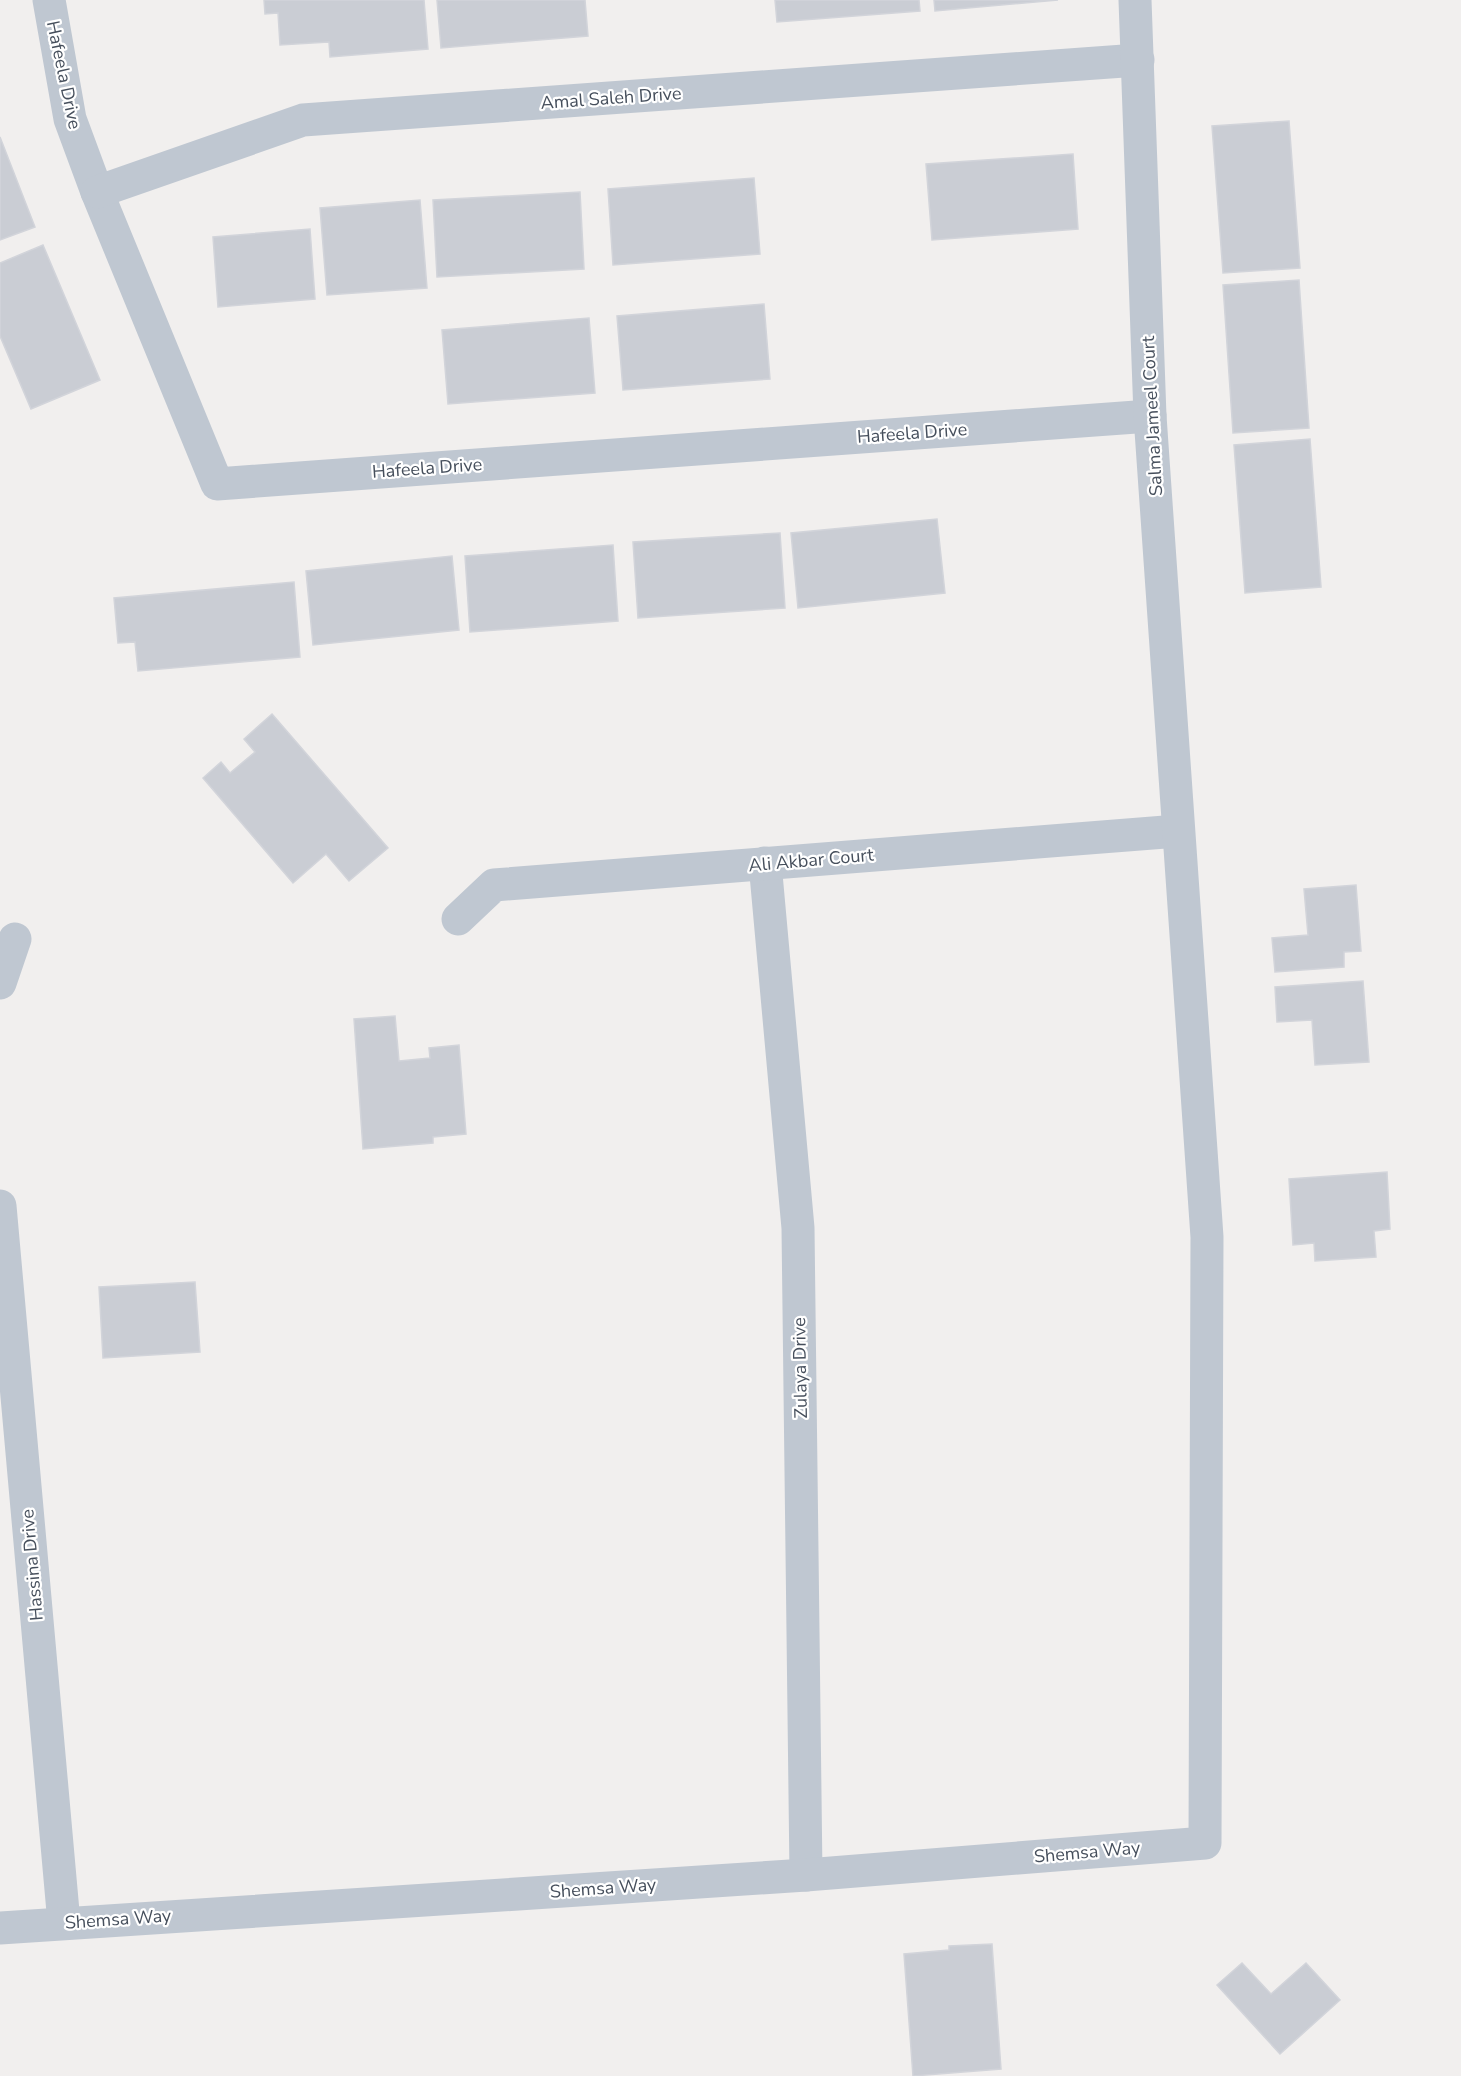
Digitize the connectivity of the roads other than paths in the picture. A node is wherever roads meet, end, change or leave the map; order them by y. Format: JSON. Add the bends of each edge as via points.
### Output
{"nodes":[{"id":1,"x":49,"y":0,"type":"edge"},
{"id":2,"x":1135,"y":0,"type":"edge"},
{"id":3,"x":1138,"y":60,"type":"junction"},
{"id":4,"x":97,"y":192,"type":"junction"},
{"id":5,"x":1150,"y":416,"type":"junction"},
{"id":6,"x":1178,"y":831,"type":"junction"},
{"id":7,"x":765,"y":863,"type":"junction"},
{"id":8,"x":458,"y":919,"type":"dead end"},
{"id":9,"x":15,"y":939,"type":"dead end"},
{"id":10,"x":0,"y":983,"type":"edge"},
{"id":11,"x":0,"y":1206,"type":"edge"},
{"id":12,"x":1205,"y":1843,"type":"joint"},
{"id":13,"x":806,"y":1875,"type":"junction"},
{"id":14,"x":64,"y":1923,"type":"junction"},
{"id":15,"x":0,"y":1928,"type":"edge"}],
"edges":[{"from":1,"to":4,"type":"street","name":"Hafeela Drive","via":[[70,119]]},
{"from":2,"to":3,"type":"street","name":"Salma Jameel Court"},
{"from":3,"to":4,"type":"street","name":"Amal Saleh Drive","via":[[303,120]]},
{"from":3,"to":5,"type":"street","name":"Salma Jameel Court"},
{"from":4,"to":5,"type":"street","name":"Hafeela Drive","via":[[217,484]]},
{"from":5,"to":6,"type":"street","name":"Salma Jameel Court"},
{"from":6,"to":7,"type":"street","name":"Ali Akbar Court"},
{"from":6,"to":12,"type":"street","name":"Salma Jameel Court","via":[[1207,1237]]},
{"from":7,"to":8,"type":"street","name":"Ali Akbar Court","via":[[494,885]]},
{"from":7,"to":13,"type":"street","name":"Zulaya Drive","via":[[798,1228]]},
{"from":9,"to":10,"type":"street"},
{"from":11,"to":14,"type":"street","name":"Hassina Drive"},
{"from":12,"to":13,"type":"street","name":"Shemsa Way"},
{"from":13,"to":14,"type":"street","name":"Shemsa Way"},
{"from":14,"to":15,"type":"street","name":"Shemsa Way"}]}
